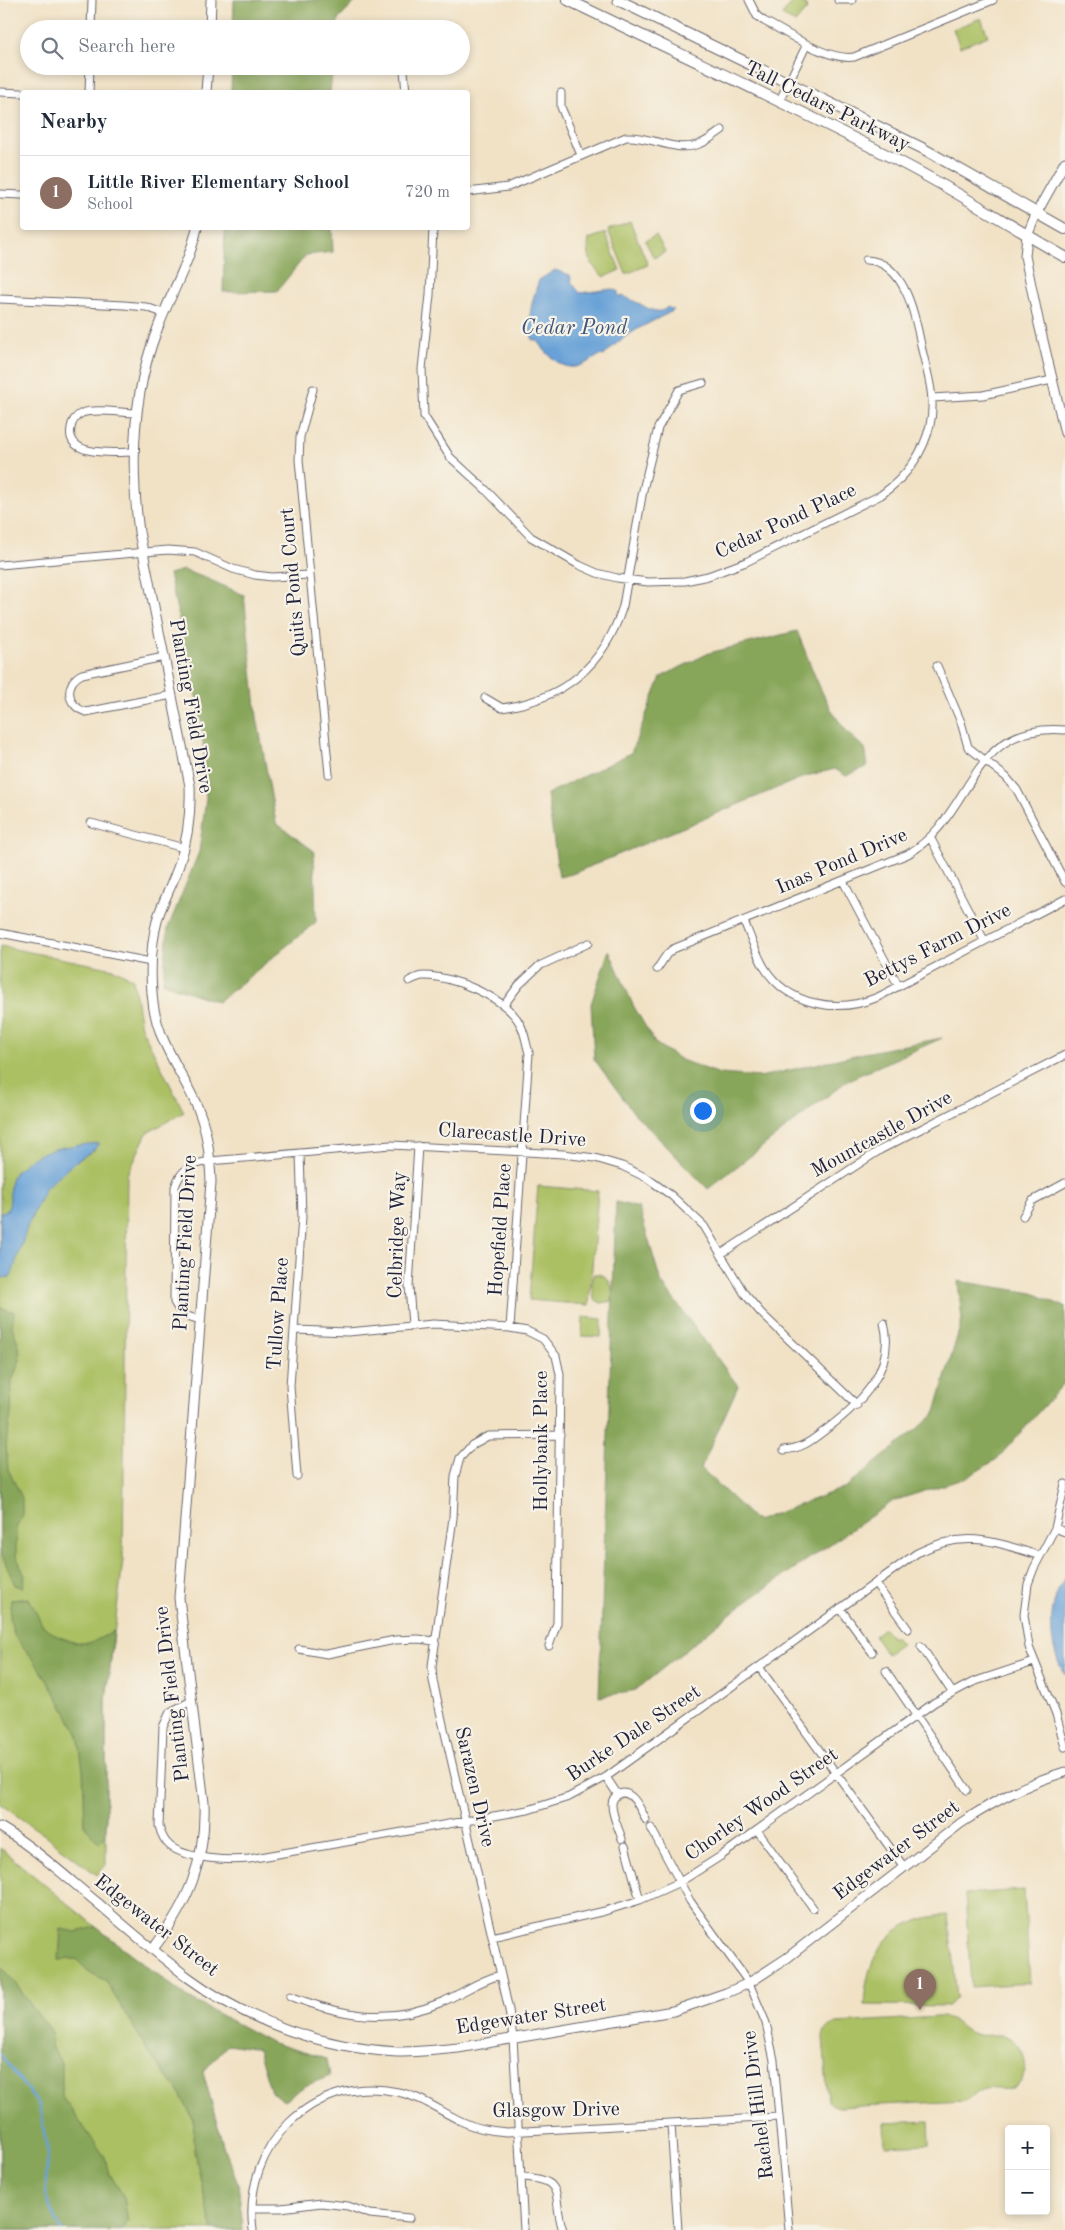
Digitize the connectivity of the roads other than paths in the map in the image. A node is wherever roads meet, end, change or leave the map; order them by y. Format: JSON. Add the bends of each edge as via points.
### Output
{"nodes":[{"id":1,"x":92,"y":0,"type":"edge"},
{"id":2,"x":211,"y":0,"type":"edge"},
{"id":3,"x":568,"y":0,"type":"edge"},
{"id":4,"x":618,"y":0,"type":"edge"},
{"id":5,"x":749,"y":0,"type":"edge"},
{"id":6,"x":838,"y":0,"type":"edge"},
{"id":7,"x":852,"y":0,"type":"edge"},
{"id":8,"x":993,"y":0,"type":"edge"},
{"id":9,"x":91,"y":20,"type":"edge"},
{"id":10,"x":210,"y":20,"type":"edge"},
{"id":11,"x":807,"y":44,"type":"junction"},
{"id":12,"x":90,"y":75,"type":"edge"},
{"id":13,"x":207,"y":75,"type":"edge"},
{"id":14,"x":404,"y":75,"type":"edge"},
{"id":15,"x":789,"y":82,"type":"junction"},
{"id":16,"x":89,"y":90,"type":"edge"},
{"id":17,"x":206,"y":90,"type":"edge"},
{"id":18,"x":406,"y":90,"type":"edge"},
{"id":19,"x":0,"y":92,"type":"edge"},
{"id":20,"x":20,"y":93,"type":"edge"},
{"id":21,"x":561,"y":93,"type":"dead end"},
{"id":22,"x":779,"y":102,"type":"junction"},
{"id":23,"x":722,"y":130,"type":"dead end"},
{"id":24,"x":580,"y":155,"type":"junction"},
{"id":25,"x":1065,"y":162,"type":"edge"},
{"id":26,"x":470,"y":192,"type":"edge"},
{"id":27,"x":0,"y":194,"type":"edge"},
{"id":28,"x":20,"y":195,"type":"edge"},
{"id":29,"x":1037,"y":212,"type":"junction"},
{"id":30,"x":1065,"y":229,"type":"edge"},
{"id":31,"x":196,"y":230,"type":"edge"},
{"id":32,"x":433,"y":230,"type":"edge"},
{"id":33,"x":1027,"y":236,"type":"junction"},
{"id":34,"x":1065,"y":256,"type":"edge"},
{"id":35,"x":866,"y":260,"type":"dead end"},
{"id":36,"x":0,"y":299,"type":"edge"},
{"id":37,"x":163,"y":313,"type":"junction"},
{"id":38,"x":1052,"y":380,"type":"junction"},
{"id":39,"x":703,"y":383,"type":"dead end"},
{"id":40,"x":312,"y":389,"type":"dead end"},
{"id":41,"x":932,"y":398,"type":"junction"},
{"id":42,"x":136,"y":413,"type":"junction"},
{"id":43,"x":1065,"y":432,"type":"edge"},
{"id":44,"x":134,"y":452,"type":"junction"},
{"id":45,"x":143,"y":552,"type":"junction"},
{"id":46,"x":0,"y":565,"type":"edge"},
{"id":47,"x":309,"y":575,"type":"junction"},
{"id":48,"x":628,"y":580,"type":"junction"},
{"id":49,"x":164,"y":657,"type":"junction"},
{"id":50,"x":937,"y":666,"type":"dead end"},
{"id":51,"x":172,"y":695,"type":"junction"},
{"id":52,"x":486,"y":698,"type":"dead end"},
{"id":53,"x":1065,"y":730,"type":"edge"},
{"id":54,"x":986,"y":761,"type":"junction"},
{"id":55,"x":329,"y":774,"type":"dead end"},
{"id":56,"x":91,"y":823,"type":"dead end"},
{"id":57,"x":930,"y":837,"type":"junction"},
{"id":58,"x":184,"y":848,"type":"junction"},
{"id":59,"x":843,"y":881,"type":"junction"},
{"id":60,"x":1065,"y":882,"type":"edge"},
{"id":61,"x":1065,"y":899,"type":"edge"},
{"id":62,"x":744,"y":921,"type":"junction"},
{"id":63,"x":0,"y":933,"type":"edge"},
{"id":64,"x":984,"y":940,"type":"junction"},
{"id":65,"x":589,"y":942,"type":"dead end"},
{"id":66,"x":151,"y":962,"type":"junction"},
{"id":67,"x":657,"y":969,"type":"dead end"},
{"id":68,"x":409,"y":981,"type":"dead end"},
{"id":69,"x":898,"y":986,"type":"junction"},
{"id":70,"x":504,"y":1005,"type":"junction"},
{"id":71,"x":1065,"y":1055,"type":"edge"},
{"id":72,"x":418,"y":1146,"type":"junction"},
{"id":73,"x":522,"y":1152,"type":"junction"},
{"id":74,"x":300,"y":1153,"type":"junction"},
{"id":75,"x":210,"y":1161,"type":"junction"},
{"id":76,"x":1065,"y":1183,"type":"edge"},
{"id":77,"x":1023,"y":1216,"type":"dead end"},
{"id":78,"x":721,"y":1254,"type":"junction"},
{"id":79,"x":200,"y":1320,"type":"junction"},
{"id":80,"x":884,"y":1323,"type":"dead end"},
{"id":81,"x":412,"y":1325,"type":"junction"},
{"id":82,"x":510,"y":1328,"type":"junction"},
{"id":83,"x":295,"y":1330,"type":"junction"},
{"id":84,"x":857,"y":1405,"type":"junction"},
{"id":85,"x":560,"y":1435,"type":"junction"},
{"id":86,"x":784,"y":1450,"type":"dead end"},
{"id":87,"x":297,"y":1476,"type":"dead end"},
{"id":88,"x":1065,"y":1484,"type":"edge"},
{"id":89,"x":1055,"y":1528,"type":"junction"},
{"id":90,"x":1065,"y":1532,"type":"edge"},
{"id":91,"x":1040,"y":1556,"type":"junction"},
{"id":92,"x":875,"y":1583,"type":"junction"},
{"id":93,"x":840,"y":1608,"type":"junction"},
{"id":94,"x":908,"y":1629,"type":"dead end"},
{"id":95,"x":434,"y":1641,"type":"junction"},
{"id":96,"x":549,"y":1646,"type":"dead end"},
{"id":97,"x":921,"y":1646,"type":"dead end"},
{"id":98,"x":299,"y":1649,"type":"dead end"},
{"id":99,"x":872,"y":1652,"type":"dead end"},
{"id":100,"x":1034,"y":1662,"type":"junction"},
{"id":101,"x":759,"y":1667,"type":"junction"},
{"id":102,"x":886,"y":1671,"type":"dead end"},
{"id":103,"x":952,"y":1692,"type":"junction"},
{"id":104,"x":190,"y":1701,"type":"junction"},
{"id":105,"x":917,"y":1714,"type":"junction"},
{"id":106,"x":1065,"y":1747,"type":"edge"},
{"id":107,"x":1065,"y":1772,"type":"edge"},
{"id":108,"x":836,"y":1773,"type":"junction"},
{"id":109,"x":606,"y":1777,"type":"junction"},
{"id":110,"x":967,"y":1790,"type":"dead end"},
{"id":111,"x":618,"y":1794,"type":"junction"},
{"id":112,"x":646,"y":1820,"type":"dead end"},
{"id":113,"x":465,"y":1822,"type":"junction"},
{"id":114,"x":0,"y":1827,"type":"edge"},
{"id":115,"x":651,"y":1828,"type":"dead end"},
{"id":116,"x":757,"y":1830,"type":"junction"},
{"id":117,"x":200,"y":1856,"type":"junction"},
{"id":118,"x":904,"y":1867,"type":"junction"},
{"id":119,"x":680,"y":1882,"type":"junction"},
{"id":120,"x":640,"y":1900,"type":"junction"},
{"id":121,"x":813,"y":1908,"type":"dead end"},
{"id":122,"x":492,"y":1937,"type":"junction"},
{"id":123,"x":153,"y":1949,"type":"junction"},
{"id":124,"x":501,"y":1975,"type":"junction"},
{"id":125,"x":749,"y":1983,"type":"junction"},
{"id":126,"x":290,"y":1996,"type":"dead end"},
{"id":127,"x":513,"y":2038,"type":"junction"},
{"id":128,"x":779,"y":2117,"type":"junction"},
{"id":129,"x":671,"y":2124,"type":"junction"},
{"id":130,"x":518,"y":2132,"type":"junction"},
{"id":131,"x":521,"y":2177,"type":"junction"},
{"id":132,"x":252,"y":2208,"type":"junction"},
{"id":133,"x":409,"y":2218,"type":"dead end"},
{"id":134,"x":254,"y":2230,"type":"edge"},
{"id":135,"x":524,"y":2230,"type":"edge"},
{"id":136,"x":563,"y":2230,"type":"edge"},
{"id":137,"x":678,"y":2230,"type":"edge"},
{"id":138,"x":789,"y":2230,"type":"edge"}],
"edges":[{"from":1,"to":9,"type":"street"},
{"from":2,"to":10,"type":"street"},
{"from":3,"to":22,"type":"main road","name":"Tall Cedars Parkway"},
{"from":4,"to":15,"type":"main road","name":"Tall Cedars Parkway"},
{"from":5,"to":11,"type":"street","via":[[758,16]]},
{"from":6,"to":7,"type":"street"},
{"from":8,"to":11,"type":"street","via":[[854,57],[837,57]]},
{"from":11,"to":15,"type":"street"},
{"from":12,"to":16,"type":"street"},
{"from":13,"to":17,"type":"street"},
{"from":14,"to":18,"type":"street"},
{"from":15,"to":22,"type":"street"},
{"from":15,"to":29,"type":"main road","name":"Tall Cedars Parkway","via":[[922,148]]},
{"from":19,"to":20,"type":"street"},
{"from":21,"to":24,"type":"street","via":[[561,107]]},
{"from":22,"to":33,"type":"main road","name":"Tall Cedars Parkway","via":[[940,183]]},
{"from":23,"to":24,"type":"street","via":[[703,143],[689,147],[677,148],[639,136],[626,137]]},
{"from":24,"to":26,"type":"street","via":[[508,187]]},
{"from":25,"to":29,"type":"street"},
{"from":27,"to":28,"type":"street"},
{"from":29,"to":30,"type":"main road","name":"Tall Cedars Parkway"},
{"from":29,"to":33,"type":"street"},
{"from":31,"to":37,"type":"street","name":"Planting Field Drive"},
{"from":32,"to":48,"type":"street","name":"Cedar Pond Place","via":[[422,369],[424,416],[450,457],[531,537],[578,565]]},
{"from":33,"to":34,"type":"main road","name":"Tall Cedars Parkway"},
{"from":33,"to":38,"type":"street","via":[[1026,267]]},
{"from":35,"to":41,"type":"street","name":"Cedar Pond Place","via":[[884,264],[894,273],[909,299]]},
{"from":36,"to":37,"type":"street","via":[[124,305]]},
{"from":37,"to":42,"type":"street","name":"Planting Field Drive","via":[[147,359]]},
{"from":38,"to":41,"type":"street","via":[[983,395]]},
{"from":38,"to":43,"type":"street"},
{"from":39,"to":48,"type":"street","via":[[679,390],[658,428],[643,490]]},
{"from":40,"to":47,"type":"street","name":"Quits Pond Court","via":[[298,454]]},
{"from":41,"to":48,"type":"street","name":"Cedar Pond Place","via":[[930,423],[921,452],[904,476],[881,495],[728,570],[685,581]]},
{"from":42,"to":44,"type":"street","name":"Planting Field Drive"},
{"from":42,"to":44,"type":"street","via":[[82,413],[74,420],[70,431],[74,442],[83,450]]},
{"from":44,"to":45,"type":"street","name":"Planting Field Drive","via":[[135,504]]},
{"from":45,"to":46,"type":"street"},
{"from":45,"to":47,"type":"street","via":[[195,552],[255,576]]},
{"from":45,"to":49,"type":"street","name":"Planting Field Drive"},
{"from":47,"to":55,"type":"street","name":"Quits Pond Court"},
{"from":48,"to":52,"type":"street","via":[[623,606],[611,637],[578,677],[548,696],[516,706],[502,708]]},
{"from":49,"to":51,"type":"street","name":"Planting Field Drive"},
{"from":49,"to":51,"type":"street","via":[[82,674],[73,681],[69,697],[75,707],[86,712]]},
{"from":50,"to":54,"type":"street","via":[[968,746]]},
{"from":51,"to":58,"type":"street","name":"Planting Field Drive","via":[[190,786]]},
{"from":53,"to":54,"type":"street","name":"Inas Pond Drive","via":[[1038,729],[1018,734],[999,746]]},
{"from":54,"to":57,"type":"street","name":"Inas Pond Drive"},
{"from":54,"to":60,"type":"street","via":[[1017,790]]},
{"from":56,"to":58,"type":"street"},
{"from":57,"to":59,"type":"street","name":"Inas Pond Drive","via":[[908,854]]},
{"from":57,"to":64,"type":"street"},
{"from":58,"to":66,"type":"street","name":"Planting Field Drive","via":[[158,918]]},
{"from":59,"to":62,"type":"street","name":"Inas Pond Drive"},
{"from":59,"to":69,"type":"street"},
{"from":61,"to":64,"type":"street","name":"Bettys Farm Drive"},
{"from":62,"to":67,"type":"street","name":"Inas Pond Drive","via":[[673,949]]},
{"from":62,"to":69,"type":"street","name":"Bettys Farm Drive","via":[[768,973],[802,999],[829,1006],[852,1005]]},
{"from":63,"to":66,"type":"street"},
{"from":64,"to":69,"type":"street","name":"Bettys Farm Drive"},
{"from":65,"to":70,"type":"street","via":[[539,966]]},
{"from":66,"to":75,"type":"street","name":"Planting Field Drive","via":[[152,996],[159,1030],[199,1112]]},
{"from":68,"to":70,"type":"street","name":"Hopefield Place","via":[[422,976],[453,981]]},
{"from":70,"to":73,"type":"street","name":"Hopefield Place","via":[[520,1024],[529,1053]]},
{"from":71,"to":78,"type":"street","name":"Mountcastle Drive","via":[[880,1150]]},
{"from":72,"to":73,"type":"street","name":"Clarecastle Drive"},
{"from":72,"to":74,"type":"street","name":"Clarecastle Drive","via":[[392,1145]]},
{"from":72,"to":81,"type":"street","name":"Celbridge Way","via":[[409,1286]]},
{"from":73,"to":78,"type":"street","name":"Clarecastle Drive","via":[[595,1158],[647,1178],[704,1226]]},
{"from":73,"to":82,"type":"street","name":"Hopefield Place"},
{"from":74,"to":75,"type":"street","name":"Clarecastle Drive"},
{"from":74,"to":83,"type":"street","name":"Tullow Place","via":[[302,1217]]},
{"from":75,"to":79,"type":"street","name":"Planting Field Drive"},
{"from":75,"to":79,"type":"street","name":"Clarecastle Drive","via":[[196,1163],[182,1172],[174,1191],[174,1302],[181,1314]]},
{"from":76,"to":77,"type":"street","via":[[1032,1201]]},
{"from":78,"to":84,"type":"street","name":"Clarecastle Drive","via":[[744,1293],[761,1313]]},
{"from":79,"to":104,"type":"street","name":"Planting Field Drive","via":[[179,1598]]},
{"from":80,"to":84,"type":"street","via":[[888,1344],[881,1366]]},
{"from":81,"to":82,"type":"street","name":"Hollybank Place"},
{"from":81,"to":83,"type":"street","name":"Hollybank Place","via":[[348,1332]]},
{"from":82,"to":85,"type":"street","name":"Hollybank Place","via":[[527,1331],[543,1339],[556,1356],[560,1374]]},
{"from":83,"to":87,"type":"street","name":"Tullow Place","via":[[290,1386]]},
{"from":84,"to":86,"type":"street","via":[[803,1446]]},
{"from":85,"to":95,"type":"street","name":"Sarazen Drive","via":[[488,1436],[472,1445],[460,1458]]},
{"from":85,"to":96,"type":"street","name":"Hollybank Place","via":[[557,1623]]},
{"from":88,"to":89,"type":"street"},
{"from":89,"to":90,"type":"street"},
{"from":89,"to":91,"type":"street"},
{"from":91,"to":92,"type":"street","name":"Burke Dale Street","via":[[985,1539],[958,1539],[917,1553]]},
{"from":91,"to":100,"type":"street","via":[[1028,1584],[1024,1615]]},
{"from":92,"to":93,"type":"street","name":"Burke Dale Street"},
{"from":92,"to":94,"type":"street"},
{"from":93,"to":99,"type":"street"},
{"from":93,"to":101,"type":"street","name":"Burke Dale Street"},
{"from":95,"to":98,"type":"street","via":[[406,1639],[327,1654]]},
{"from":95,"to":113,"type":"street","name":"Sarazen Drive","via":[[433,1681]]},
{"from":97,"to":103,"type":"street"},
{"from":100,"to":103,"type":"street","name":"Chorley Wood Street","via":[[994,1673]]},
{"from":100,"to":106,"type":"street","via":[[1056,1714]]},
{"from":101,"to":108,"type":"street"},
{"from":101,"to":109,"type":"street","name":"Burke Dale Street"},
{"from":102,"to":105,"type":"street"},
{"from":103,"to":105,"type":"street","name":"Chorley Wood Street"},
{"from":104,"to":117,"type":"street","name":"Planting Field Drive","via":[[204,1803]]},
{"from":104,"to":117,"type":"street","name":"Burke Dale Street","via":[[170,1712],[163,1727],[159,1826],[171,1847]]},
{"from":105,"to":108,"type":"street","name":"Chorley Wood Street"},
{"from":105,"to":110,"type":"street"},
{"from":107,"to":118,"type":"street","name":"Edgewater Street","via":[[1030,1784],[983,1808]]},
{"from":108,"to":116,"type":"street","name":"Chorley Wood Street"},
{"from":108,"to":118,"type":"street"},
{"from":109,"to":111,"type":"street"},
{"from":109,"to":113,"type":"street","name":"Burke Dale Street","via":[[548,1805]]},
{"from":111,"to":112,"type":"street","via":[[633,1797]]},
{"from":111,"to":120,"type":"street","via":[[612,1804]]},
{"from":113,"to":117,"type":"street","name":"Burke Dale Street","via":[[249,1859]]},
{"from":113,"to":122,"type":"street","name":"Sarazen Drive"},
{"from":114,"to":123,"type":"street","name":"Edgewater Street","via":[[58,1870]]},
{"from":115,"to":119,"type":"street","name":"Rachel Hill Drive"},
{"from":116,"to":119,"type":"street","name":"Chorley Wood Street"},
{"from":116,"to":121,"type":"street"},
{"from":117,"to":123,"type":"street","name":"Planting Field Drive","via":[[185,1900]]},
{"from":118,"to":125,"type":"street","name":"Edgewater Street","via":[[787,1958]]},
{"from":119,"to":120,"type":"street","name":"Chorley Wood Street"},
{"from":119,"to":125,"type":"street","name":"Rachel Hill Drive"},
{"from":120,"to":122,"type":"street","name":"Chorley Wood Street"},
{"from":122,"to":124,"type":"street","name":"Sarazen Drive"},
{"from":123,"to":127,"type":"street","name":"Edgewater Street","via":[[190,1979],[243,2012],[301,2035],[352,2047],[397,2052],[458,2048]]},
{"from":124,"to":126,"type":"street","via":[[480,1981],[432,2006],[401,2014],[354,2015]]},
{"from":124,"to":127,"type":"street","name":"Sarazen Drive"},
{"from":125,"to":127,"type":"street","name":"Edgewater Street","via":[[710,2000],[672,2011]]},
{"from":125,"to":128,"type":"street","name":"Rachel Hill Drive","via":[[762,2010],[770,2038]]},
{"from":127,"to":130,"type":"street","name":"Sarazen Drive"},
{"from":128,"to":129,"type":"street","name":"Glasgow Drive"},
{"from":128,"to":138,"type":"street","name":"Rachel Hill Drive"},
{"from":129,"to":130,"type":"street","name":"Glasgow Drive"},
{"from":129,"to":137,"type":"street"},
{"from":130,"to":131,"type":"street","name":"Sarazen Drive"},
{"from":130,"to":132,"type":"street","name":"Glasgow Drive","via":[[473,2126],[424,2100],[398,2092],[368,2089],[339,2093],[303,2111],[276,2137],[258,2170]]},
{"from":131,"to":135,"type":"street","name":"Sarazen Drive"},
{"from":131,"to":136,"type":"street","via":[[545,2180],[557,2192]]},
{"from":132,"to":133,"type":"street","via":[[281,2208],[320,2202],[348,2206],[370,2214]]},
{"from":132,"to":134,"type":"street","name":"Glasgow Drive"}]}
